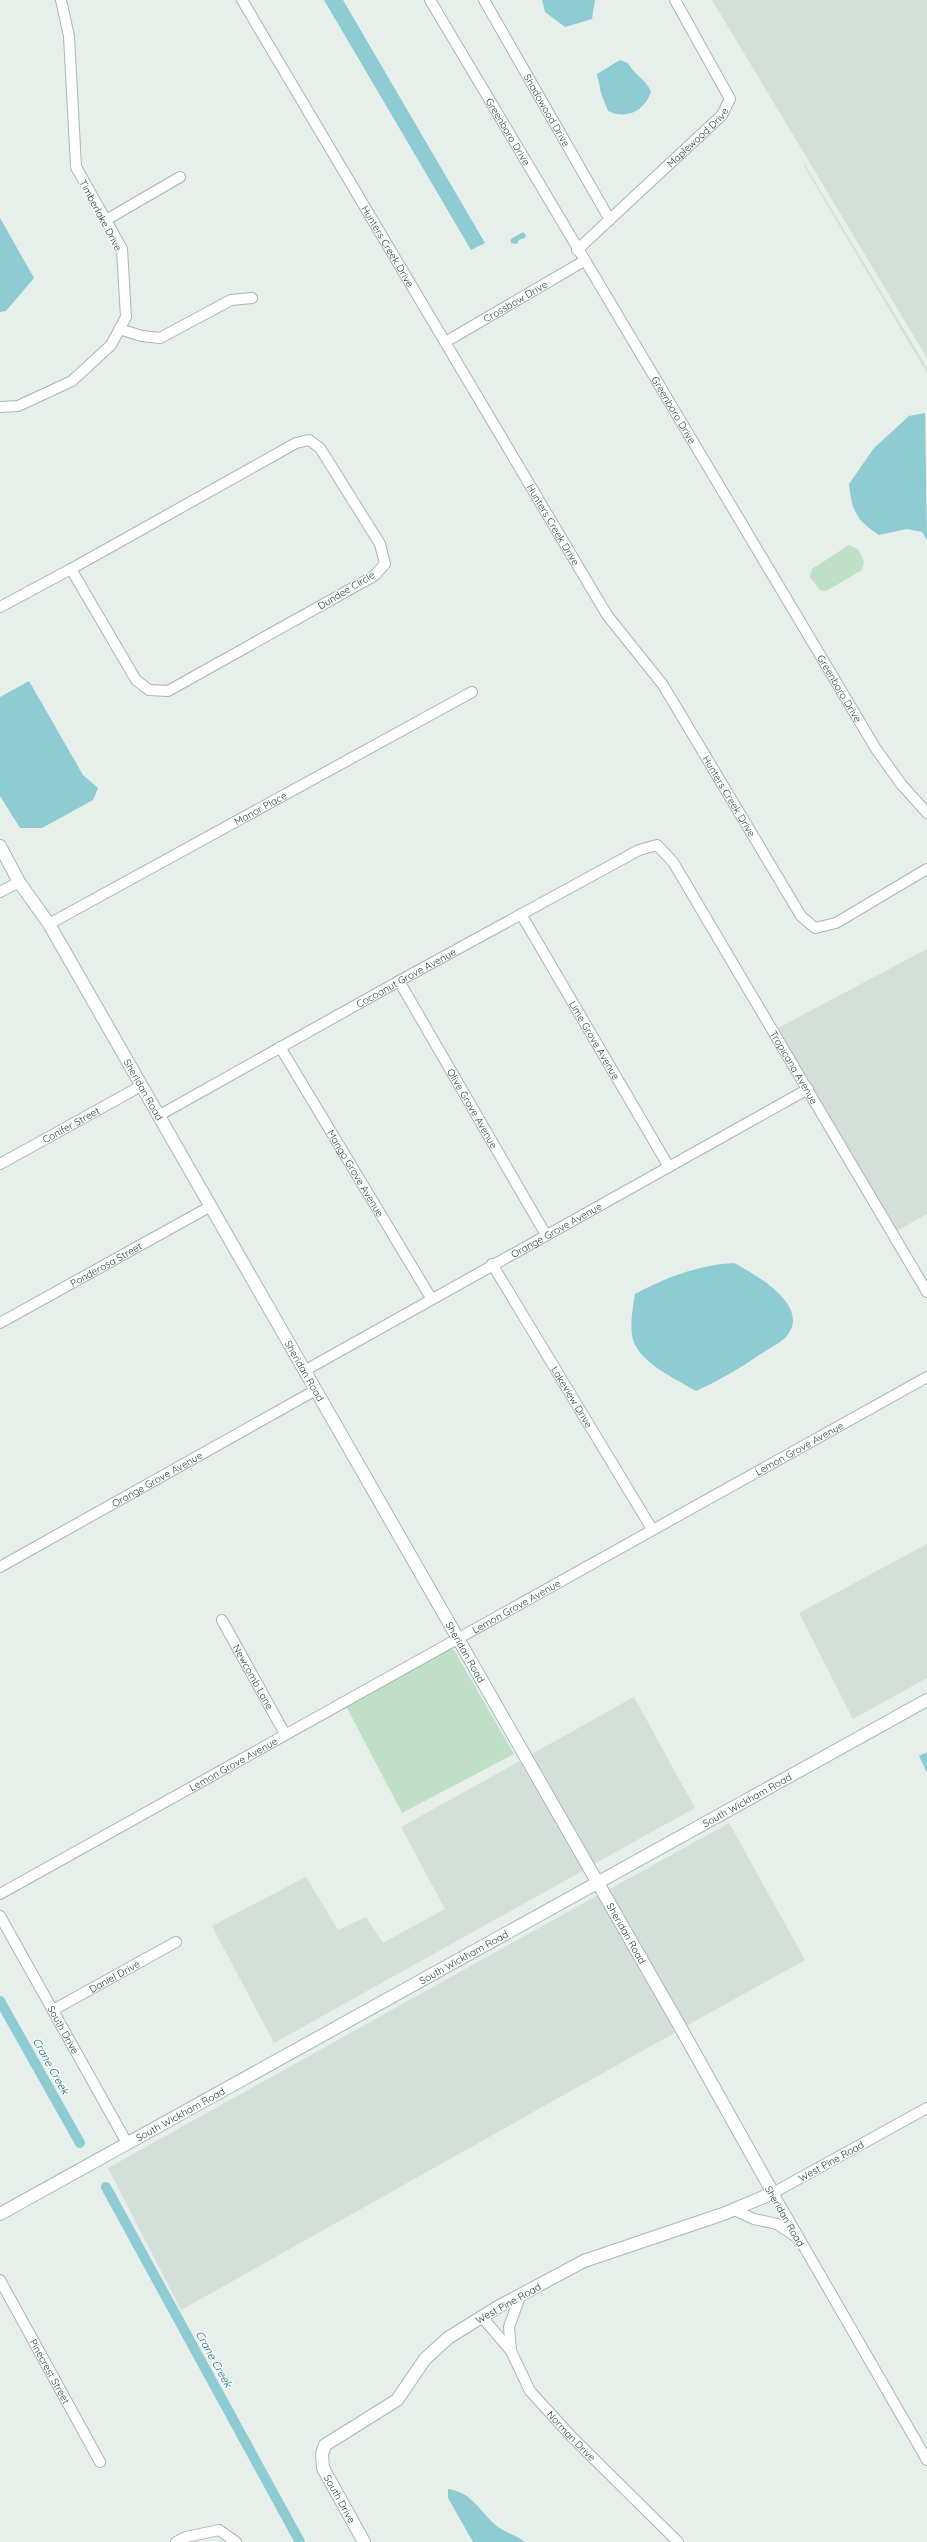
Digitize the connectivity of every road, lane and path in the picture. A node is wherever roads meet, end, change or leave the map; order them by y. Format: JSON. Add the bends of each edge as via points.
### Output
{"nodes":[{"id":1,"x":61,"y":0,"type":"edge"},
{"id":2,"x":242,"y":0,"type":"edge"},
{"id":3,"x":430,"y":0,"type":"edge"},
{"id":4,"x":484,"y":0,"type":"edge"},
{"id":5,"x":675,"y":0,"type":"edge"},
{"id":6,"x":180,"y":177,"type":"dead end"},
{"id":7,"x":106,"y":220,"type":"junction"},
{"id":8,"x":610,"y":220,"type":"junction"},
{"id":9,"x":577,"y":250,"type":"junction"},
{"id":10,"x":584,"y":261,"type":"junction"},
{"id":11,"x":252,"y":298,"type":"dead end"},
{"id":12,"x":119,"y":329,"type":"junction"},
{"id":13,"x":446,"y":341,"type":"junction"},
{"id":14,"x":0,"y":407,"type":"edge"},
{"id":15,"x":71,"y":568,"type":"junction"},
{"id":16,"x":0,"y":607,"type":"edge"},
{"id":17,"x":472,"y":692,"type":"dead end"},
{"id":18,"x":927,"y":813,"type":"edge"},
{"id":19,"x":657,"y":845,"type":"joint"},
{"id":20,"x":0,"y":846,"type":"edge"},
{"id":21,"x":927,"y":869,"type":"edge"},
{"id":22,"x":20,"y":882,"type":"junction"},
{"id":23,"x":0,"y":892,"type":"edge"},
{"id":24,"x":521,"y":914,"type":"junction"},
{"id":25,"x":49,"y":924,"type":"junction"},
{"id":26,"x":399,"y":981,"type":"junction"},
{"id":27,"x":280,"y":1047,"type":"junction"},
{"id":28,"x":141,"y":1086,"type":"junction"},
{"id":29,"x":808,"y":1089,"type":"junction"},
{"id":30,"x":158,"y":1116,"type":"junction"},
{"id":31,"x":0,"y":1164,"type":"edge"},
{"id":32,"x":669,"y":1167,"type":"junction"},
{"id":33,"x":211,"y":1206,"type":"junction"},
{"id":34,"x":546,"y":1235,"type":"junction"},
{"id":35,"x":492,"y":1264,"type":"junction"},
{"id":36,"x":927,"y":1292,"type":"edge"},
{"id":37,"x":431,"y":1298,"type":"junction"},
{"id":38,"x":0,"y":1323,"type":"edge"},
{"id":39,"x":304,"y":1370,"type":"junction"},
{"id":40,"x":927,"y":1377,"type":"edge"},
{"id":41,"x":314,"y":1391,"type":"junction"},
{"id":42,"x":652,"y":1529,"type":"junction"},
{"id":43,"x":0,"y":1567,"type":"edge"},
{"id":44,"x":222,"y":1620,"type":"dead end"},
{"id":45,"x":457,"y":1638,"type":"junction"},
{"id":46,"x":927,"y":1700,"type":"edge"},
{"id":47,"x":285,"y":1734,"type":"junction"},
{"id":48,"x":598,"y":1883,"type":"junction"},
{"id":49,"x":0,"y":1894,"type":"edge"},
{"id":50,"x":0,"y":1916,"type":"edge"},
{"id":51,"x":176,"y":1942,"type":"dead end"},
{"id":52,"x":52,"y":2010,"type":"junction"},
{"id":53,"x":927,"y":2108,"type":"edge"},
{"id":54,"x":127,"y":2143,"type":"junction"},
{"id":55,"x":772,"y":2193,"type":"junction"},
{"id":56,"x":734,"y":2210,"type":"junction"},
{"id":57,"x":0,"y":2214,"type":"edge"},
{"id":58,"x":799,"y":2239,"type":"junction"},
{"id":59,"x":0,"y":2280,"type":"edge"},
{"id":60,"x":521,"y":2294,"type":"junction"},
{"id":61,"x":482,"y":2317,"type":"junction"},
{"id":62,"x":511,"y":2352,"type":"junction"},
{"id":63,"x":322,"y":2454,"type":"joint"},
{"id":64,"x":927,"y":2460,"type":"edge"},
{"id":65,"x":100,"y":2462,"type":"dead end"},
{"id":66,"x":176,"y":2542,"type":"edge"},
{"id":67,"x":236,"y":2542,"type":"edge"},
{"id":68,"x":364,"y":2542,"type":"edge"},
{"id":69,"x":678,"y":2542,"type":"edge"}],
"edges":[{"from":1,"to":7,"type":"street","name":"Timberlake Drive","via":[[69,36],[76,167]]},
{"from":2,"to":13,"type":"street","name":"Hunters Creek Drive"},
{"from":3,"to":9,"type":"street","name":"Greenboro Drive"},
{"from":4,"to":8,"type":"street","name":"Shadowood Drive"},
{"from":5,"to":8,"type":"street","name":"Maplewood Drive","via":[[730,99],[722,115]]},
{"from":6,"to":7,"type":"street"},
{"from":7,"to":12,"type":"street","name":"Timberlake Drive","via":[[122,249],[126,317]]},
{"from":8,"to":9,"type":"street","name":"Maplewood Drive"},
{"from":9,"to":10,"type":"street","name":"Greenboro Drive"},
{"from":10,"to":13,"type":"street","name":"Crossbow Drive"},
{"from":10,"to":18,"type":"street","name":"Greenboro Drive","via":[[876,749],[901,784]]},
{"from":11,"to":12,"type":"street","via":[[231,300],[160,338]]},
{"from":12,"to":14,"type":"street","name":"Timberlake Drive","via":[[111,345],[72,382],[18,406]]},
{"from":13,"to":21,"type":"street","name":"Hunters Creek Drive","via":[[607,615],[663,685],[801,916],[815,928],[836,923]]},
{"from":15,"to":15,"type":"street","name":"Dundee Circle","via":[[296,443],[309,440],[320,448],[376,538],[384,564],[374,576],[168,691],[149,690],[136,680]]},
{"from":15,"to":16,"type":"street","name":"Dundee Circle"},
{"from":17,"to":25,"type":"street","name":"Manor Place"},
{"from":19,"to":24,"type":"street","name":"Cocoanut Grove Avenue","via":[[639,850]]},
{"from":19,"to":29,"type":"street","name":"Tropicana Avenue","via":[[673,862]]},
{"from":20,"to":22,"type":"street","name":"Sheridan Road"},
{"from":22,"to":23,"type":"street"},
{"from":22,"to":25,"type":"street","name":"Sheridan Road"},
{"from":24,"to":26,"type":"street","name":"Cocoanut Grove Avenue"},
{"from":24,"to":32,"type":"street","name":"Lime Grove Avenue"},
{"from":25,"to":28,"type":"street","name":"Sheridan Road"},
{"from":26,"to":27,"type":"street","name":"Cocoanut Grove Avenue"},
{"from":26,"to":34,"type":"street","name":"Olive Grove Avenue"},
{"from":27,"to":30,"type":"street","name":"Cocoanut Grove Avenue"},
{"from":27,"to":37,"type":"street","name":"Mango Grove Avenue"},
{"from":28,"to":30,"type":"street","name":"Sheridan Road"},
{"from":28,"to":31,"type":"street","name":"Conifer Street"},
{"from":29,"to":32,"type":"street","name":"Orange Grove Avenue"},
{"from":29,"to":36,"type":"street","name":"Tropicana Avenue"},
{"from":30,"to":33,"type":"street","name":"Sheridan Road"},
{"from":32,"to":34,"type":"street","name":"Orange Grove Avenue"},
{"from":33,"to":38,"type":"street","name":"Ponderosa Street"},
{"from":33,"to":39,"type":"street","name":"Sheridan Road"},
{"from":34,"to":35,"type":"street","name":"Orange Grove Avenue"},
{"from":35,"to":37,"type":"street","name":"Orange Grove Avenue"},
{"from":35,"to":42,"type":"street","name":"Lakeview Drive"},
{"from":37,"to":39,"type":"street","name":"Orange Grove Avenue"},
{"from":39,"to":41,"type":"street","name":"Sheridan Road"},
{"from":40,"to":42,"type":"street","name":"Lemon Grove Avenue"},
{"from":41,"to":43,"type":"street","name":"Orange Grove Avenue"},
{"from":41,"to":45,"type":"street","name":"Sheridan Road"},
{"from":42,"to":45,"type":"street","name":"Lemon Grove Avenue"},
{"from":44,"to":47,"type":"street","name":"Newcomb Lane"},
{"from":45,"to":47,"type":"street","name":"Lemon Grove Avenue"},
{"from":45,"to":48,"type":"street","name":"Sheridan Road"},
{"from":46,"to":48,"type":"street","name":"South Wickham Road"},
{"from":47,"to":49,"type":"street","name":"Lemon Grove Avenue"},
{"from":48,"to":54,"type":"street","name":"South Wickham Road"},
{"from":48,"to":55,"type":"street","name":"Sheridan Road"},
{"from":50,"to":52,"type":"street","name":"South Drive"},
{"from":51,"to":52,"type":"street","name":"Daniel Drive"},
{"from":52,"to":54,"type":"street","name":"South Drive"},
{"from":53,"to":55,"type":"street","name":"West Pine Road"},
{"from":54,"to":57,"type":"street","name":"South Wickham Road"},
{"from":55,"to":56,"type":"street","name":"West Pine Road"},
{"from":55,"to":58,"type":"street","name":"Sheridan Road"},
{"from":56,"to":58,"type":"street","via":[[754,2219],[778,2224]]},
{"from":56,"to":60,"type":"street","name":"West Pine Road","via":[[584,2260]]},
{"from":58,"to":64,"type":"street","name":"Sheridan Road"},
{"from":59,"to":65,"type":"street","name":"Pinecrest Street"},
{"from":60,"to":61,"type":"street","name":"West Pine Road"},
{"from":60,"to":62,"type":"street","via":[[509,2327]]},
{"from":61,"to":62,"type":"street","name":"Norman Drive"},
{"from":61,"to":63,"type":"street","name":"West Pine Road","via":[[448,2338],[425,2359],[398,2400],[335,2436],[325,2445]]},
{"from":62,"to":69,"type":"street","name":"Norman Drive","via":[[530,2390],[572,2437]]},
{"from":63,"to":68,"type":"street","name":"South Drive","via":[[323,2468]]},
{"from":66,"to":67,"type":"street","via":[[186,2537],[219,2530]]}]}
